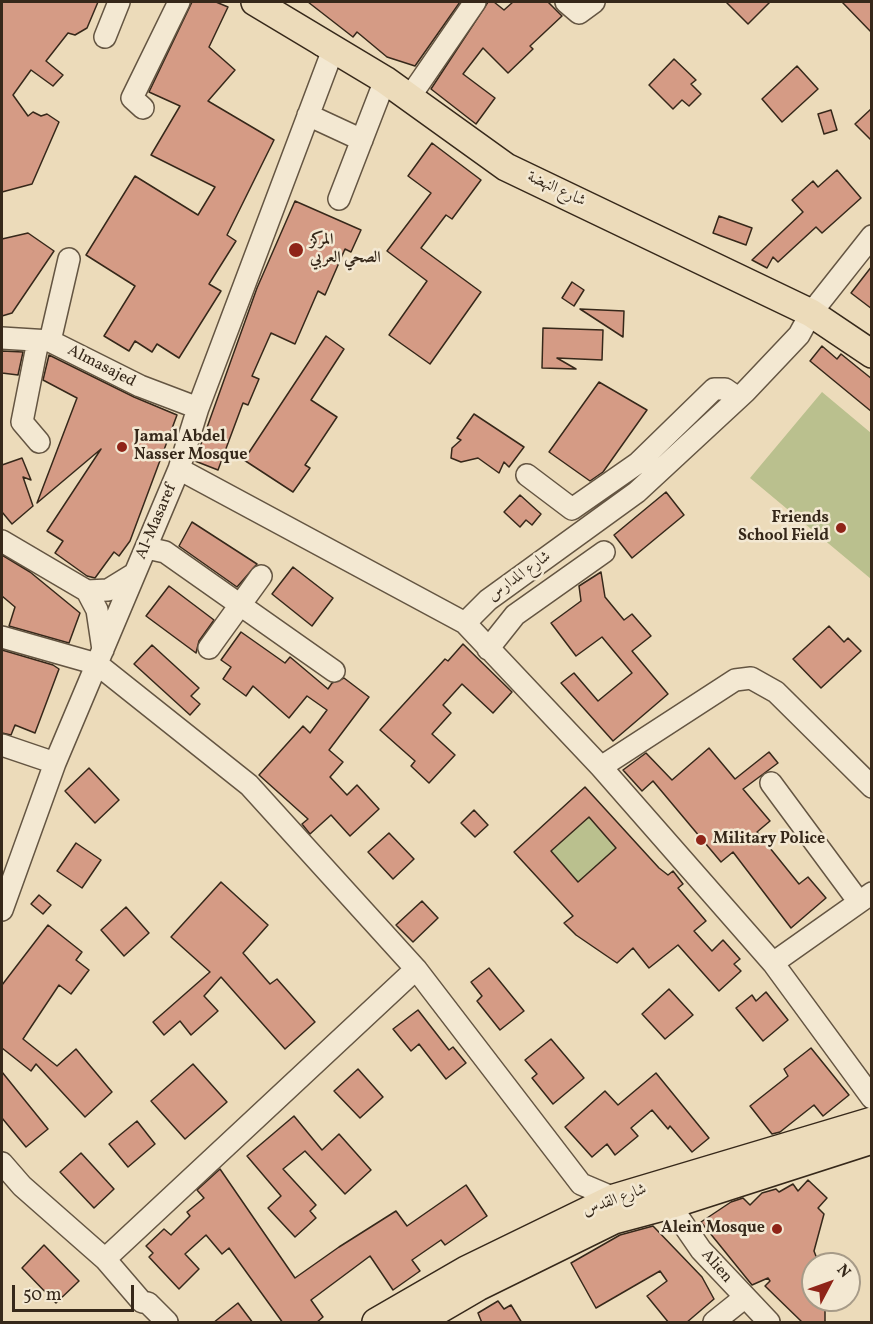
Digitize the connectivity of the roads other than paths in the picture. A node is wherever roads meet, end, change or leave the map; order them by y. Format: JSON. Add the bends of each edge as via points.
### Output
{"nodes":[{"id":1,"x":119,"y":2,"type":"edge"},
{"id":2,"x":179,"y":2,"type":"edge"},
{"id":3,"x":240,"y":2,"type":"edge"},
{"id":4,"x":255,"y":2,"type":"edge"},
{"id":5,"x":475,"y":2,"type":"edge"},
{"id":6,"x":566,"y":2,"type":"edge"},
{"id":7,"x":594,"y":2,"type":"edge"},
{"id":8,"x":105,"y":37,"type":"dead end"},
{"id":9,"x":334,"y":47,"type":"junction"},
{"id":10,"x":385,"y":81,"type":"junction"},
{"id":11,"x":409,"y":98,"type":"junction"},
{"id":12,"x":143,"y":108,"type":"dead end"},
{"id":13,"x":308,"y":115,"type":"junction"},
{"id":14,"x":362,"y":140,"type":"junction"},
{"id":15,"x":339,"y":199,"type":"dead end"},
{"id":16,"x":872,"y":236,"type":"edge"},
{"id":17,"x":69,"y":259,"type":"dead end"},
{"id":18,"x":811,"y":313,"type":"junction"},
{"id":19,"x":2,"y":338,"type":"edge"},
{"id":20,"x":44,"y":341,"type":"junction"},
{"id":21,"x":872,"y":354,"type":"edge"},
{"id":22,"x":738,"y":398,"type":"junction"},
{"id":23,"x":198,"y":408,"type":"junction"},
{"id":24,"x":39,"y":442,"type":"dead end"},
{"id":25,"x":179,"y":469,"type":"junction"},
{"id":26,"x":526,"y":476,"type":"dead end"},
{"id":27,"x":2,"y":541,"type":"edge"},
{"id":28,"x":147,"y":548,"type":"junction"},
{"id":29,"x":604,"y":552,"type":"dead end"},
{"id":30,"x":134,"y":574,"type":"junction"},
{"id":31,"x":261,"y":576,"type":"dead end"},
{"id":32,"x":87,"y":591,"type":"junction"},
{"id":33,"x":240,"y":605,"type":"junction"},
{"id":34,"x":465,"y":623,"type":"junction"},
{"id":35,"x":2,"y":637,"type":"edge"},
{"id":36,"x":209,"y":648,"type":"dead end"},
{"id":37,"x":488,"y":649,"type":"junction"},
{"id":38,"x":100,"y":657,"type":"junction"},
{"id":39,"x":334,"y":671,"type":"dead end"},
{"id":40,"x":2,"y":745,"type":"edge"},
{"id":41,"x":55,"y":763,"type":"junction"},
{"id":42,"x":601,"y":767,"type":"junction"},
{"id":43,"x":771,"y":783,"type":"dead end"},
{"id":44,"x":872,"y":787,"type":"edge"},
{"id":45,"x":865,"y":897,"type":"edge"},
{"id":46,"x":2,"y":910,"type":"edge"},
{"id":47,"x":773,"y":963,"type":"junction"},
{"id":48,"x":416,"y":969,"type":"junction"},
{"id":49,"x":872,"y":1098,"type":"edge"},
{"id":50,"x":872,"y":1121,"type":"edge"},
{"id":51,"x":872,"y":1140,"type":"edge"},
{"id":52,"x":2,"y":1163,"type":"edge"},
{"id":53,"x":581,"y":1184,"type":"junction"},
{"id":54,"x":664,"y":1196,"type":"junction"},
{"id":55,"x":614,"y":1198,"type":"junction"},
{"id":56,"x":577,"y":1216,"type":"junction"},
{"id":57,"x":105,"y":1259,"type":"junction"},
{"id":58,"x":744,"y":1298,"type":"junction"},
{"id":59,"x":167,"y":1323,"type":"edge"},
{"id":60,"x":376,"y":1323,"type":"edge"},
{"id":61,"x":418,"y":1323,"type":"edge"},
{"id":62,"x":714,"y":1323,"type":"edge"},
{"id":63,"x":769,"y":1323,"type":"edge"}],
"edges":[{"from":1,"to":8,"type":"street"},
{"from":2,"to":12,"type":"street","via":[[132,98]]},
{"from":3,"to":9,"type":"street","via":[[315,44]]},
{"from":4,"to":9,"type":"main road","name":"شارع النهضة"},
{"from":5,"to":11,"type":"street"},
{"from":6,"to":7,"type":"street","via":[[579,13]]},
{"from":9,"to":10,"type":"main road","name":"شارع النهضة"},
{"from":9,"to":13,"type":"street","name":"Al-Masaref"},
{"from":10,"to":11,"type":"main road","name":"شارع النهضة"},
{"from":10,"to":14,"type":"street"},
{"from":11,"to":18,"type":"main road","name":"شارع النهضة","via":[[506,167]]},
{"from":13,"to":14,"type":"street"},
{"from":13,"to":23,"type":"street","name":"Al-Masaref"},
{"from":14,"to":15,"type":"street"},
{"from":16,"to":18,"type":"street","name":"شارع المدارس"},
{"from":17,"to":20,"type":"street"},
{"from":18,"to":21,"type":"main road","name":"شارع النهضة"},
{"from":18,"to":22,"type":"street","name":"شارع المدارس","via":[[799,335]]},
{"from":19,"to":20,"type":"street","name":"Almasajed"},
{"from":20,"to":23,"type":"street","name":"Almasajed"},
{"from":20,"to":24,"type":"street","via":[[22,422]]},
{"from":22,"to":26,"type":"street","via":[[725,389],[714,389],[638,463],[572,508]]},
{"from":22,"to":34,"type":"street","name":"شارع المدارس","via":[[637,492],[488,600]]},
{"from":23,"to":25,"type":"street","name":"Al-Masaref"},
{"from":25,"to":28,"type":"street","name":"Al-Masaref"},
{"from":25,"to":34,"type":"street"},
{"from":27,"to":32,"type":"street"},
{"from":28,"to":30,"type":"street","name":"Al-Masaref"},
{"from":28,"to":33,"type":"street","via":[[165,552]]},
{"from":29,"to":37,"type":"street","via":[[515,615]]},
{"from":30,"to":32,"type":"street","name":"Al-Masaref","via":[[108,590]]},
{"from":30,"to":38,"type":"street","name":"Al-Masaref"},
{"from":31,"to":33,"type":"street"},
{"from":32,"to":38,"type":"street","via":[[96,610]]},
{"from":33,"to":36,"type":"street"},
{"from":33,"to":39,"type":"street"},
{"from":34,"to":37,"type":"street"},
{"from":35,"to":38,"type":"street"},
{"from":37,"to":42,"type":"street"},
{"from":38,"to":41,"type":"street","name":"Al-Masaref"},
{"from":38,"to":48,"type":"street","via":[[249,785]]},
{"from":40,"to":41,"type":"street"},
{"from":41,"to":46,"type":"street","name":"Al-Masaref"},
{"from":42,"to":44,"type":"street","via":[[735,680],[751,678],[776,692]]},
{"from":42,"to":47,"type":"street"},
{"from":43,"to":45,"type":"street"},
{"from":45,"to":47,"type":"street"},
{"from":47,"to":49,"type":"street"},
{"from":48,"to":53,"type":"street"},
{"from":48,"to":57,"type":"street"},
{"from":50,"to":54,"type":"main road","name":"شارع القدس"},
{"from":51,"to":54,"type":"main road","name":"شارع القدس"},
{"from":52,"to":57,"type":"street","via":[[22,1186]]},
{"from":53,"to":55,"type":"street"},
{"from":53,"to":56,"type":"street"},
{"from":54,"to":55,"type":"main road","name":"شارع القدس"},
{"from":54,"to":58,"type":"street","name":"Alien","via":[[701,1250]]},
{"from":54,"to":61,"type":"main road","name":"شارع القدس","via":[[478,1287]]},
{"from":55,"to":56,"type":"main road","name":"شارع القدس"},
{"from":56,"to":60,"type":"main road","name":"شارع القدس","via":[[465,1270]]},
{"from":57,"to":59,"type":"street","via":[[142,1302],[148,1303]]},
{"from":58,"to":62,"type":"street"},
{"from":58,"to":63,"type":"street","name":"Alien"}]}
